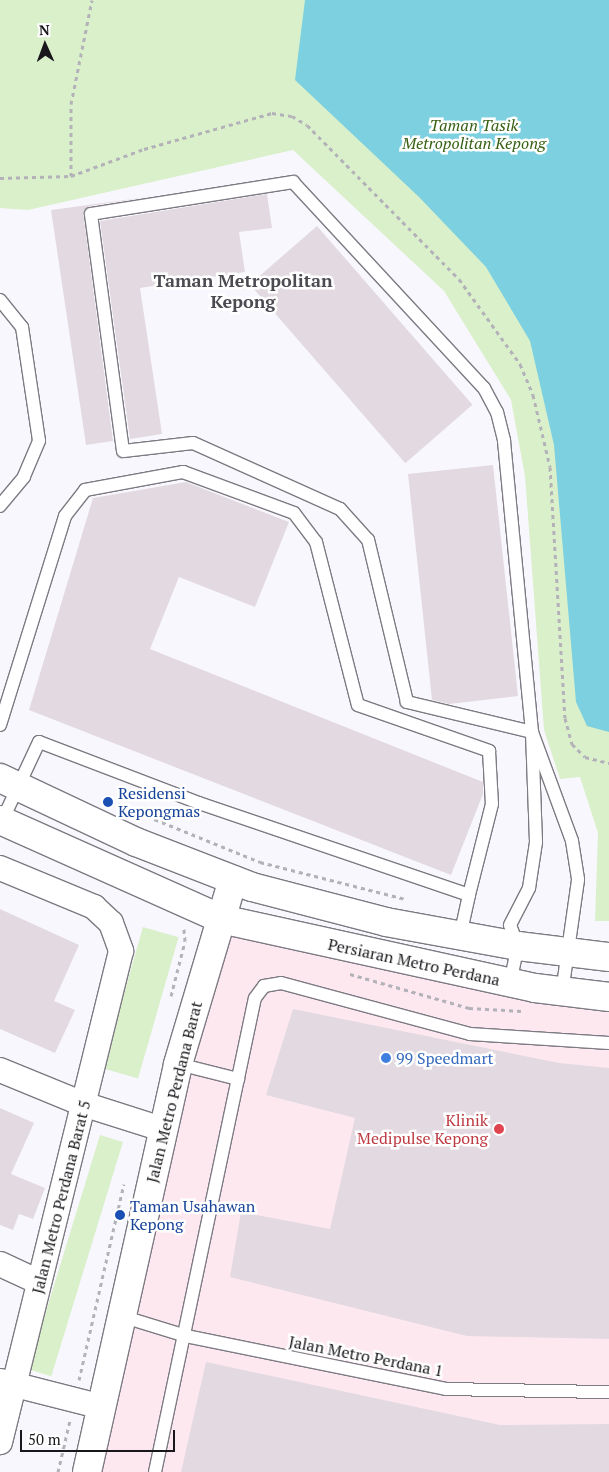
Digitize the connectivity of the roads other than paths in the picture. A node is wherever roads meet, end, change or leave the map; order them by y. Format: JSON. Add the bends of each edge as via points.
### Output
{"nodes":[{"id":1,"x":0,"y":300,"type":"edge"},
{"id":2,"x":0,"y":506,"type":"edge"},
{"id":3,"x":0,"y":726,"type":"edge"},
{"id":4,"x":532,"y":732,"type":"junction"},
{"id":5,"x":9,"y":782,"type":"edge"},
{"id":6,"x":1,"y":821,"type":"edge"},
{"id":7,"x":0,"y":868,"type":"edge"},
{"id":8,"x":232,"y":880,"type":"junction"},
{"id":9,"x":469,"y":895,"type":"junction"},
{"id":10,"x":221,"y":919,"type":"junction"},
{"id":11,"x":460,"y":936,"type":"junction"},
{"id":12,"x":518,"y":946,"type":"junction"},
{"id":13,"x":568,"y":953,"type":"junction"},
{"id":14,"x":609,"y":957,"type":"edge"},
{"id":15,"x":510,"y":983,"type":"junction"},
{"id":16,"x":562,"y":992,"type":"junction"},
{"id":17,"x":609,"y":997,"type":"edge"},
{"id":18,"x":609,"y":1042,"type":"edge"},
{"id":19,"x":178,"y":1064,"type":"junction"},
{"id":20,"x":0,"y":1070,"type":"edge"},
{"id":21,"x":238,"y":1079,"type":"junction"},
{"id":22,"x":83,"y":1104,"type":"junction"},
{"id":23,"x":162,"y":1129,"type":"junction"},
{"id":24,"x":0,"y":1264,"type":"edge"},
{"id":25,"x":39,"y":1282,"type":"junction"},
{"id":26,"x":121,"y":1316,"type":"junction"},
{"id":27,"x":186,"y":1336,"type":"junction"},
{"id":28,"x":7,"y":1384,"type":"edge"},
{"id":29,"x":609,"y":1392,"type":"edge"},
{"id":30,"x":102,"y":1407,"type":"junction"},
{"id":31,"x":0,"y":1442,"type":"edge"},
{"id":32,"x":87,"y":1472,"type":"edge"},
{"id":33,"x":155,"y":1472,"type":"edge"}],
"edges":[{"from":1,"to":2,"type":"lane","via":[[22,328],[40,441],[24,477]]},
{"from":3,"to":9,"type":"lane","via":[[65,516],[85,490],[183,472],[294,513],[316,542],[358,705],[489,751],[492,804]]},
{"from":4,"to":4,"type":"lane","via":[[407,702],[368,540],[340,509],[193,443],[124,451],[91,214],[293,182],[484,388],[497,412],[504,441]]},
{"from":4,"to":12,"type":"lane","via":[[536,842],[529,888],[510,925]]},
{"from":4,"to":13,"type":"lane","via":[[572,841],[578,880]]},
{"from":5,"to":6,"type":"lane"},
{"from":5,"to":8,"type":"street","via":[[136,842]]},
{"from":5,"to":9,"type":"lane","via":[[39,742],[199,803]]},
{"from":6,"to":10,"type":"street"},
{"from":7,"to":22,"type":"street","name":"Jalan Metro Perdana Barat 5","via":[[94,907],[111,923],[121,951]]},
{"from":8,"to":10,"type":"street","name":"Jalan Metro Perdana Barat"},
{"from":8,"to":11,"type":"street","name":"Persiaran Metro Perdana","via":[[386,922]]},
{"from":9,"to":11,"type":"lane"},
{"from":10,"to":15,"type":"street","name":"Persiaran Metro Perdana"},
{"from":10,"to":19,"type":"street","name":"Jalan Metro Perdana Barat"},
{"from":11,"to":12,"type":"street","name":"Persiaran Metro Perdana"},
{"from":12,"to":13,"type":"street","name":"Persiaran Metro Perdana"},
{"from":12,"to":15,"type":"lane"},
{"from":13,"to":14,"type":"street","name":"Persiaran Metro Perdana"},
{"from":13,"to":16,"type":"lane"},
{"from":15,"to":16,"type":"street","name":"Persiaran Metro Perdana"},
{"from":16,"to":17,"type":"street","name":"Persiaran Metro Perdana"},
{"from":18,"to":21,"type":"lane","via":[[470,1034],[282,983],[264,986],[255,998]]},
{"from":19,"to":21,"type":"lane"},
{"from":19,"to":23,"type":"street","name":"Jalan Metro Perdana Barat"},
{"from":20,"to":22,"type":"street"},
{"from":21,"to":27,"type":"lane"},
{"from":22,"to":23,"type":"street"},
{"from":22,"to":25,"type":"street","name":"Jalan Metro Perdana Barat 5"},
{"from":23,"to":26,"type":"street","name":"Jalan Metro Perdana Barat"},
{"from":24,"to":25,"type":"street"},
{"from":25,"to":28,"type":"street","name":"Jalan Metro Perdana Barat 5"},
{"from":26,"to":27,"type":"lane","name":"Jalan Metro Perdana 1"},
{"from":26,"to":30,"type":"street","name":"Jalan Metro Perdana Barat"},
{"from":27,"to":29,"type":"lane","name":"Jalan Metro Perdana 1","via":[[446,1389]]},
{"from":27,"to":33,"type":"lane"},
{"from":28,"to":30,"type":"street"},
{"from":28,"to":31,"type":"street","name":"Jalan Metro Perdana Barat 5"},
{"from":30,"to":32,"type":"street","name":"Jalan Metro Perdana Barat"}]}
